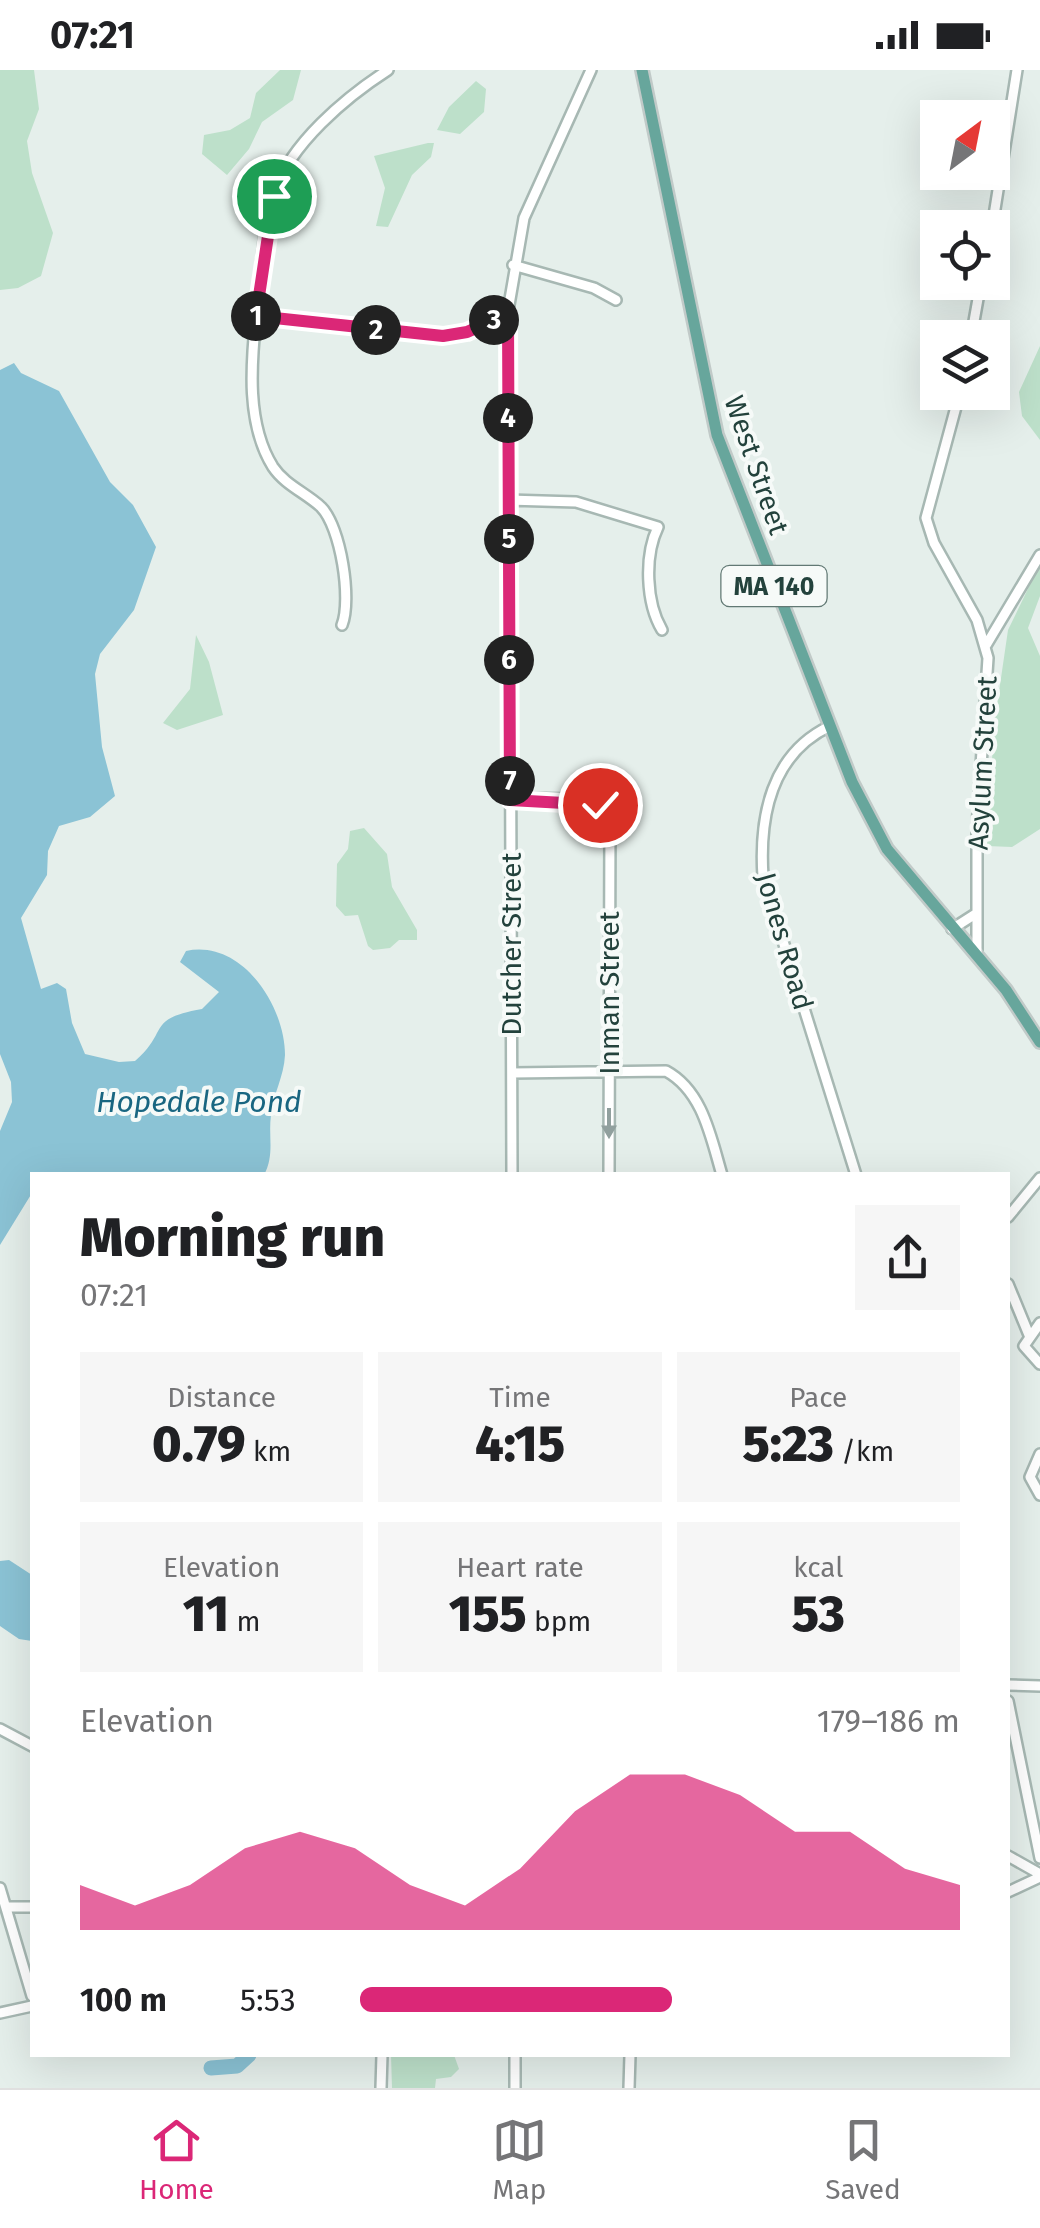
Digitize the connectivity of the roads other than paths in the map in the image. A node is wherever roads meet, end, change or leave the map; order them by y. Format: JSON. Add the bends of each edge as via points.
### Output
{"nodes":[{"id":1,"x":388,"y":70,"type":"edge"},
{"id":2,"x":591,"y":70,"type":"edge"},
{"id":3,"x":642,"y":70,"type":"edge"},
{"id":4,"x":1017,"y":70,"type":"edge"},
{"id":5,"x":995,"y":210,"type":"edge"},
{"id":6,"x":513,"y":265,"type":"junction"},
{"id":7,"x":616,"y":300,"type":"dead end"},
{"id":8,"x":508,"y":314,"type":"junction"},
{"id":9,"x":256,"y":316,"type":"junction"},
{"id":10,"x":955,"y":410,"type":"edge"},
{"id":11,"x":508,"y":500,"type":"junction"},
{"id":12,"x":1040,"y":555,"type":"edge"},
{"id":13,"x":342,"y":626,"type":"dead end"},
{"id":14,"x":662,"y":630,"type":"dead end"},
{"id":15,"x":986,"y":647,"type":"junction"},
{"id":16,"x":830,"y":726,"type":"junction"},
{"id":17,"x":510,"y":800,"type":"junction"},
{"id":18,"x":978,"y":912,"type":"junction"},
{"id":19,"x":952,"y":929,"type":"junction"},
{"id":20,"x":977,"y":956,"type":"junction"},
{"id":21,"x":1040,"y":1042,"type":"edge"},
{"id":22,"x":609,"y":1071,"type":"junction"},
{"id":23,"x":512,"y":1074,"type":"junction"},
{"id":24,"x":512,"y":1172,"type":"edge"},
{"id":25,"x":609,"y":1172,"type":"edge"},
{"id":26,"x":721,"y":1172,"type":"edge"},
{"id":27,"x":855,"y":1172,"type":"edge"},
{"id":28,"x":1040,"y":1178,"type":"edge"},
{"id":29,"x":1010,"y":1214,"type":"edge"},
{"id":30,"x":1010,"y":1289,"type":"edge"},
{"id":31,"x":1040,"y":1323,"type":"edge"},
{"id":32,"x":1029,"y":1336,"type":"junction"},
{"id":33,"x":1040,"y":1364,"type":"edge"},
{"id":34,"x":1040,"y":1454,"type":"edge"},
{"id":35,"x":1040,"y":1495,"type":"edge"},
{"id":36,"x":1010,"y":1685,"type":"edge"},
{"id":37,"x":1040,"y":1686,"type":"edge"},
{"id":38,"x":1010,"y":1711,"type":"edge"},
{"id":39,"x":0,"y":1729,"type":"edge"},
{"id":40,"x":30,"y":1745,"type":"edge"},
{"id":41,"x":1010,"y":1857,"type":"edge"},
{"id":42,"x":1040,"y":1858,"type":"edge"},
{"id":43,"x":1040,"y":1876,"type":"edge"},
{"id":44,"x":0,"y":1888,"type":"edge"},
{"id":45,"x":1010,"y":1891,"type":"edge"},
{"id":46,"x":6,"y":1907,"type":"junction"},
{"id":47,"x":30,"y":1907,"type":"edge"},
{"id":48,"x":30,"y":1989,"type":"edge"},
{"id":49,"x":30,"y":2006,"type":"edge"},
{"id":50,"x":0,"y":2012,"type":"edge"},
{"id":51,"x":382,"y":2057,"type":"edge"},
{"id":52,"x":515,"y":2057,"type":"edge"},
{"id":53,"x":630,"y":2057,"type":"edge"},
{"id":54,"x":382,"y":2088,"type":"edge"},
{"id":55,"x":515,"y":2088,"type":"edge"},
{"id":56,"x":629,"y":2088,"type":"edge"}],
"edges":[{"from":1,"to":9,"type":"street","via":[[329,119],[284,172],[270,210]]},
{"from":2,"to":6,"type":"street","name":"Dutcher Street","via":[[535,188]]},
{"from":3,"to":16,"type":"main road","name":"West Street","number":"MA 140","via":[[717,436]]},
{"from":4,"to":5,"type":"street"},
{"from":6,"to":7,"type":"street"},
{"from":6,"to":8,"type":"street","name":"Dutcher Street"},
{"from":8,"to":9,"type":"street","via":[[443,336]]},
{"from":8,"to":11,"type":"street","name":"Dutcher Street"},
{"from":9,"to":13,"type":"street","via":[[252,390],[263,436],[274,468],[319,505],[330,523],[345,586]]},
{"from":10,"to":15,"type":"street","name":"Asylum Street","via":[[926,518]]},
{"from":11,"to":14,"type":"street","via":[[576,502],[658,528],[651,588]]},
{"from":11,"to":17,"type":"street","name":"Dutcher Street"},
{"from":12,"to":15,"type":"street"},
{"from":15,"to":18,"type":"street","name":"Asylum Street"},
{"from":16,"to":19,"type":"main road","name":"West Street","number":"MA 140","via":[[880,836]]},
{"from":16,"to":27,"type":"street","name":"Jones Road","via":[[800,746],[779,774],[761,851],[763,877]]},
{"from":17,"to":22,"type":"street","name":"Inman Street","via":[[571,801],[610,812]]},
{"from":17,"to":23,"type":"street","name":"Dutcher Street"},
{"from":18,"to":19,"type":"street"},
{"from":18,"to":20,"type":"street","name":"Asylum Street"},
{"from":19,"to":20,"type":"main road","name":"West Street","number":"MA 140"},
{"from":20,"to":21,"type":"main road","name":"West Street","number":"MA 140"},
{"from":22,"to":23,"type":"street"},
{"from":22,"to":25,"type":"street","name":"Inman Street","one_way":true},
{"from":22,"to":26,"type":"street","via":[[659,1069],[683,1082],[701,1110]]},
{"from":23,"to":24,"type":"street","name":"Dutcher Street"},
{"from":28,"to":29,"type":"street"},
{"from":30,"to":32,"type":"street"},
{"from":31,"to":32,"type":"street"},
{"from":32,"to":33,"type":"street","via":[[1024,1346]]},
{"from":34,"to":35,"type":"street","via":[[1030,1472]]},
{"from":36,"to":37,"type":"street"},
{"from":38,"to":42,"type":"street"},
{"from":39,"to":40,"type":"street"},
{"from":41,"to":43,"type":"street"},
{"from":43,"to":45,"type":"street"},
{"from":44,"to":46,"type":"street"},
{"from":46,"to":47,"type":"street"},
{"from":46,"to":48,"type":"street"},
{"from":49,"to":50,"type":"street"},
{"from":51,"to":54,"type":"street"},
{"from":52,"to":55,"type":"street"},
{"from":53,"to":56,"type":"street"}]}
